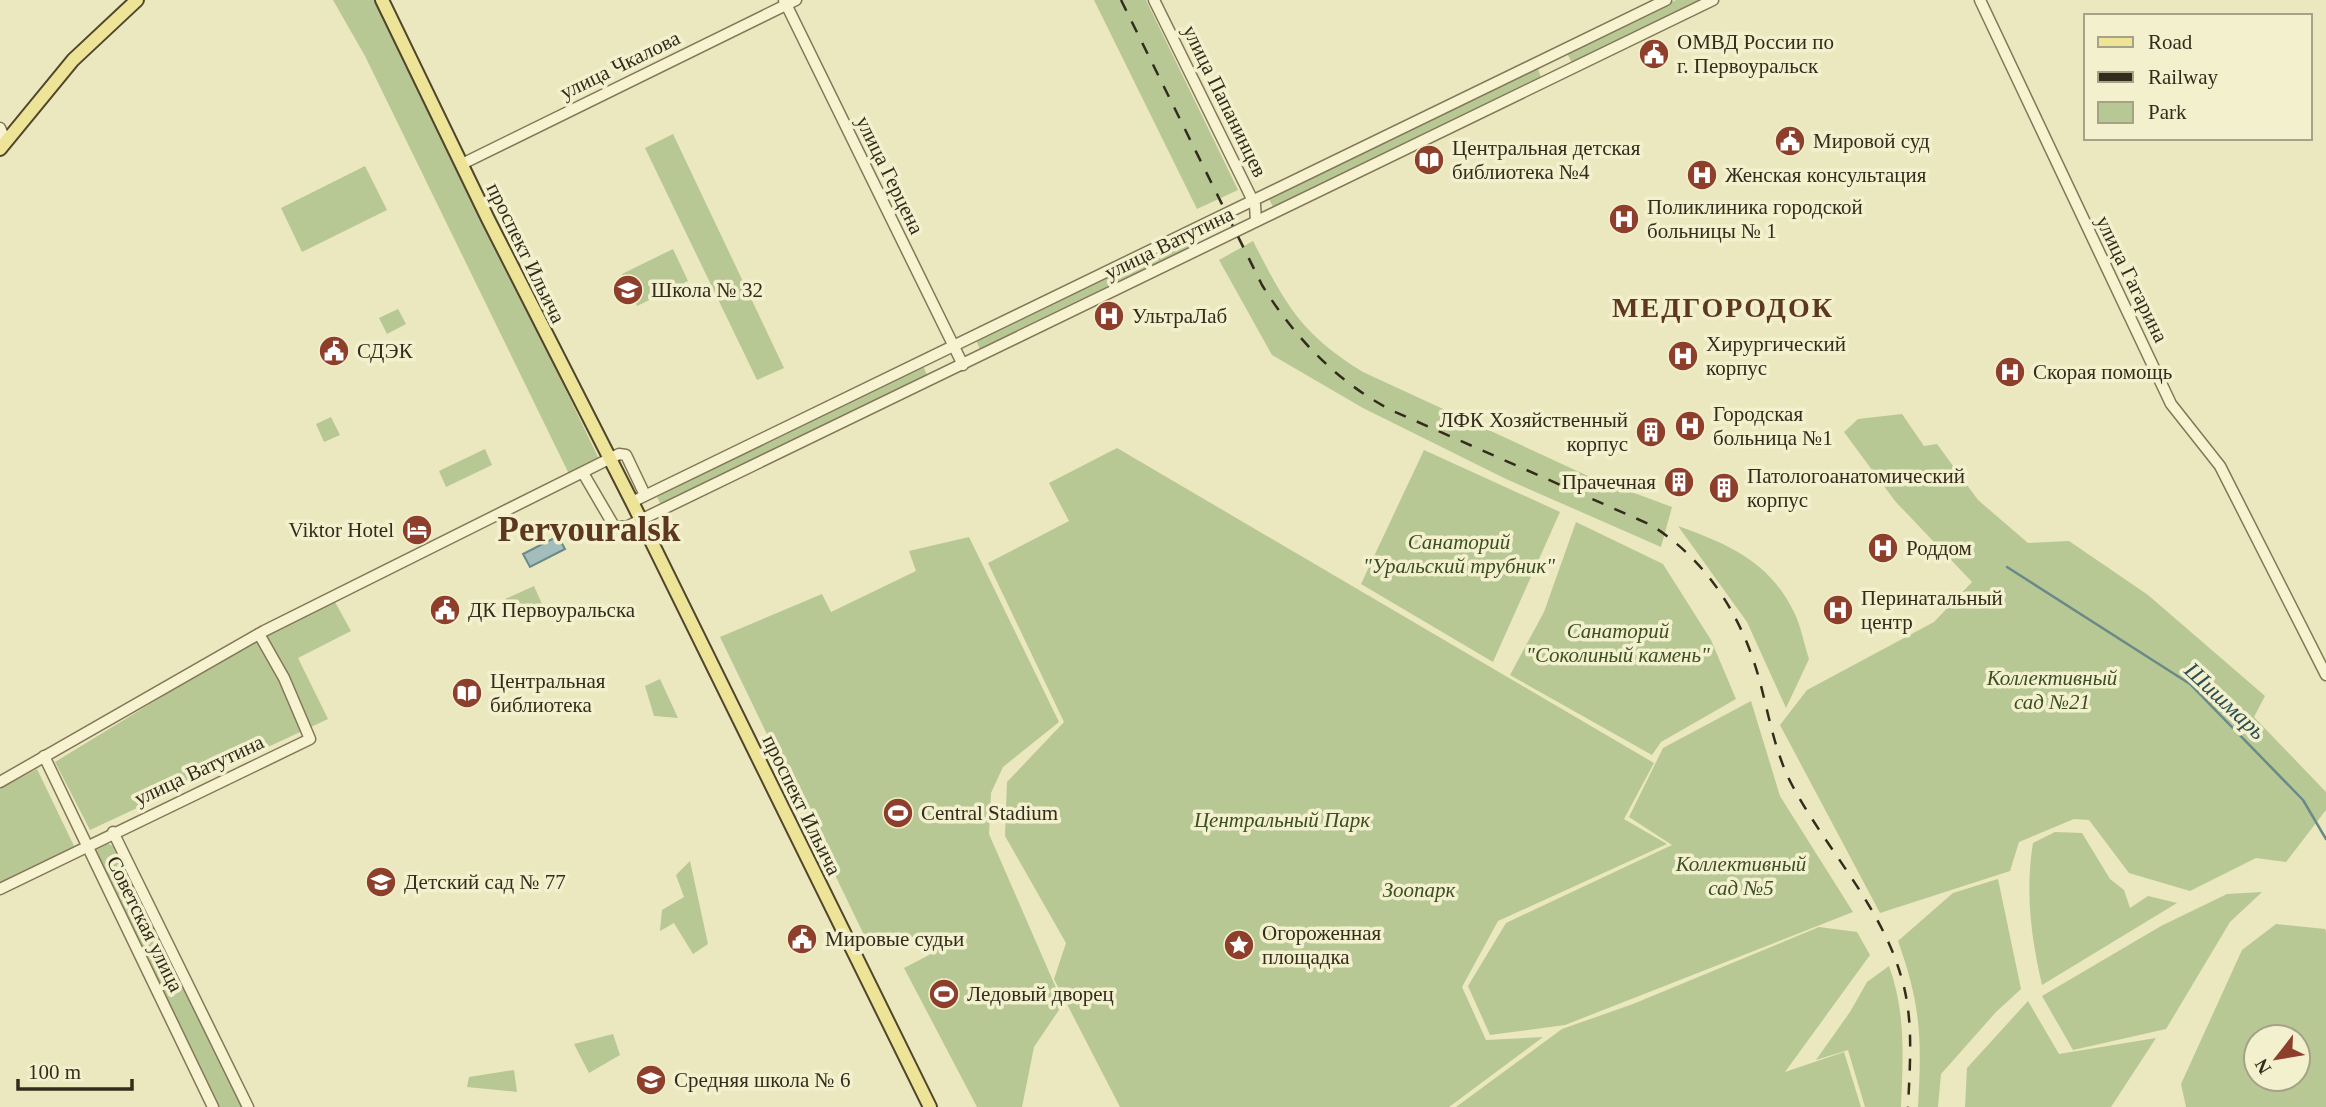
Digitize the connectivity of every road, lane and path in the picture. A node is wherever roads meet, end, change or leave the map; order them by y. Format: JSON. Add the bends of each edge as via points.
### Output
{"nodes":[{"id":1,"x":137,"y":0,"type":"edge"},
{"id":2,"x":382,"y":0,"type":"edge"},
{"id":3,"x":1154,"y":0,"type":"edge"},
{"id":4,"x":1666,"y":0,"type":"edge"},
{"id":5,"x":1713,"y":0,"type":"edge"},
{"id":6,"x":1980,"y":0,"type":"edge"},
{"id":7,"x":788,"y":2,"type":"edge"},
{"id":8,"x":0,"y":128,"type":"edge"},
{"id":9,"x":3,"y":145,"type":"edge"},
{"id":10,"x":462,"y":164,"type":"junction"},
{"id":11,"x":1252,"y":200,"type":"junction"},
{"id":12,"x":1256,"y":221,"type":"junction"},
{"id":13,"x":952,"y":346,"type":"junction"},
{"id":14,"x":963,"y":365,"type":"junction"},
{"id":15,"x":608,"y":460,"type":"junction"},
{"id":16,"x":583,"y":473,"type":"junction"},
{"id":17,"x":645,"y":495,"type":"junction"},
{"id":18,"x":632,"y":502,"type":"junction"},
{"id":19,"x":641,"y":520,"type":"junction"},
{"id":20,"x":259,"y":634,"type":"junction"},
{"id":21,"x":2326,"y":675,"type":"edge"},
{"id":22,"x":44,"y":757,"type":"junction"},
{"id":23,"x":0,"y":782,"type":"edge"},
{"id":24,"x":113,"y":832,"type":"junction"},
{"id":25,"x":86,"y":846,"type":"junction"},
{"id":26,"x":0,"y":888,"type":"edge"},
{"id":27,"x":213,"y":1107,"type":"edge"},
{"id":28,"x":247,"y":1107,"type":"edge"},
{"id":29,"x":930,"y":1107,"type":"edge"}],
"edges":[{"from":1,"to":9,"type":"main road","via":[[73,60]]},
{"from":2,"to":10,"type":"main road","name":"проспект Ильича"},
{"from":3,"to":11,"type":"street","name":"улица Папанинцев"},
{"from":4,"to":11,"type":"street","name":"улица Ватутина"},
{"from":5,"to":12,"type":"street","name":"улица Ватутина"},
{"from":6,"to":21,"type":"street","name":"улица Гагарина","via":[[2171,404],[2220,466]]},
{"from":7,"to":10,"type":"street","name":"улица Чкалова"},
{"from":7,"to":13,"type":"street","name":"улица Герцена"},
{"from":8,"to":9,"type":"street"},
{"from":10,"to":15,"type":"main road","name":"проспект Ильича"},
{"from":11,"to":12,"type":"street","name":"улица Папанинцев"},
{"from":11,"to":13,"type":"street","name":"улица Ватутина"},
{"from":12,"to":14,"type":"street","name":"улица Ватутина"},
{"from":13,"to":14,"type":"street","name":"улица Герцена"},
{"from":13,"to":17,"type":"street","name":"улица Ватутина"},
{"from":14,"to":19,"type":"street","name":"улица Ватутина"},
{"from":15,"to":16,"type":"street"},
{"from":15,"to":17,"type":"street","via":[[626,455]]},
{"from":15,"to":18,"type":"main road","name":"проспект Ильича"},
{"from":16,"to":19,"type":"street","via":[[614,526],[626,527]]},
{"from":16,"to":20,"type":"street"},
{"from":17,"to":18,"type":"street","name":"улица Ватутина"},
{"from":17,"to":19,"type":"street"},
{"from":18,"to":19,"type":"main road","name":"проспект Ильича"},
{"from":19,"to":29,"type":"main road","name":"проспект Ильича"},
{"from":20,"to":22,"type":"street"},
{"from":20,"to":24,"type":"street","name":"улица Ватутина","via":[[310,739]]},
{"from":22,"to":23,"type":"street"},
{"from":22,"to":25,"type":"street","name":"Советская улица"},
{"from":24,"to":25,"type":"street","name":"улица Ватутина"},
{"from":24,"to":28,"type":"street","name":"Советская улица"},
{"from":25,"to":26,"type":"street","name":"улица Ватутина"},
{"from":25,"to":27,"type":"street","name":"Советская улица"}]}
